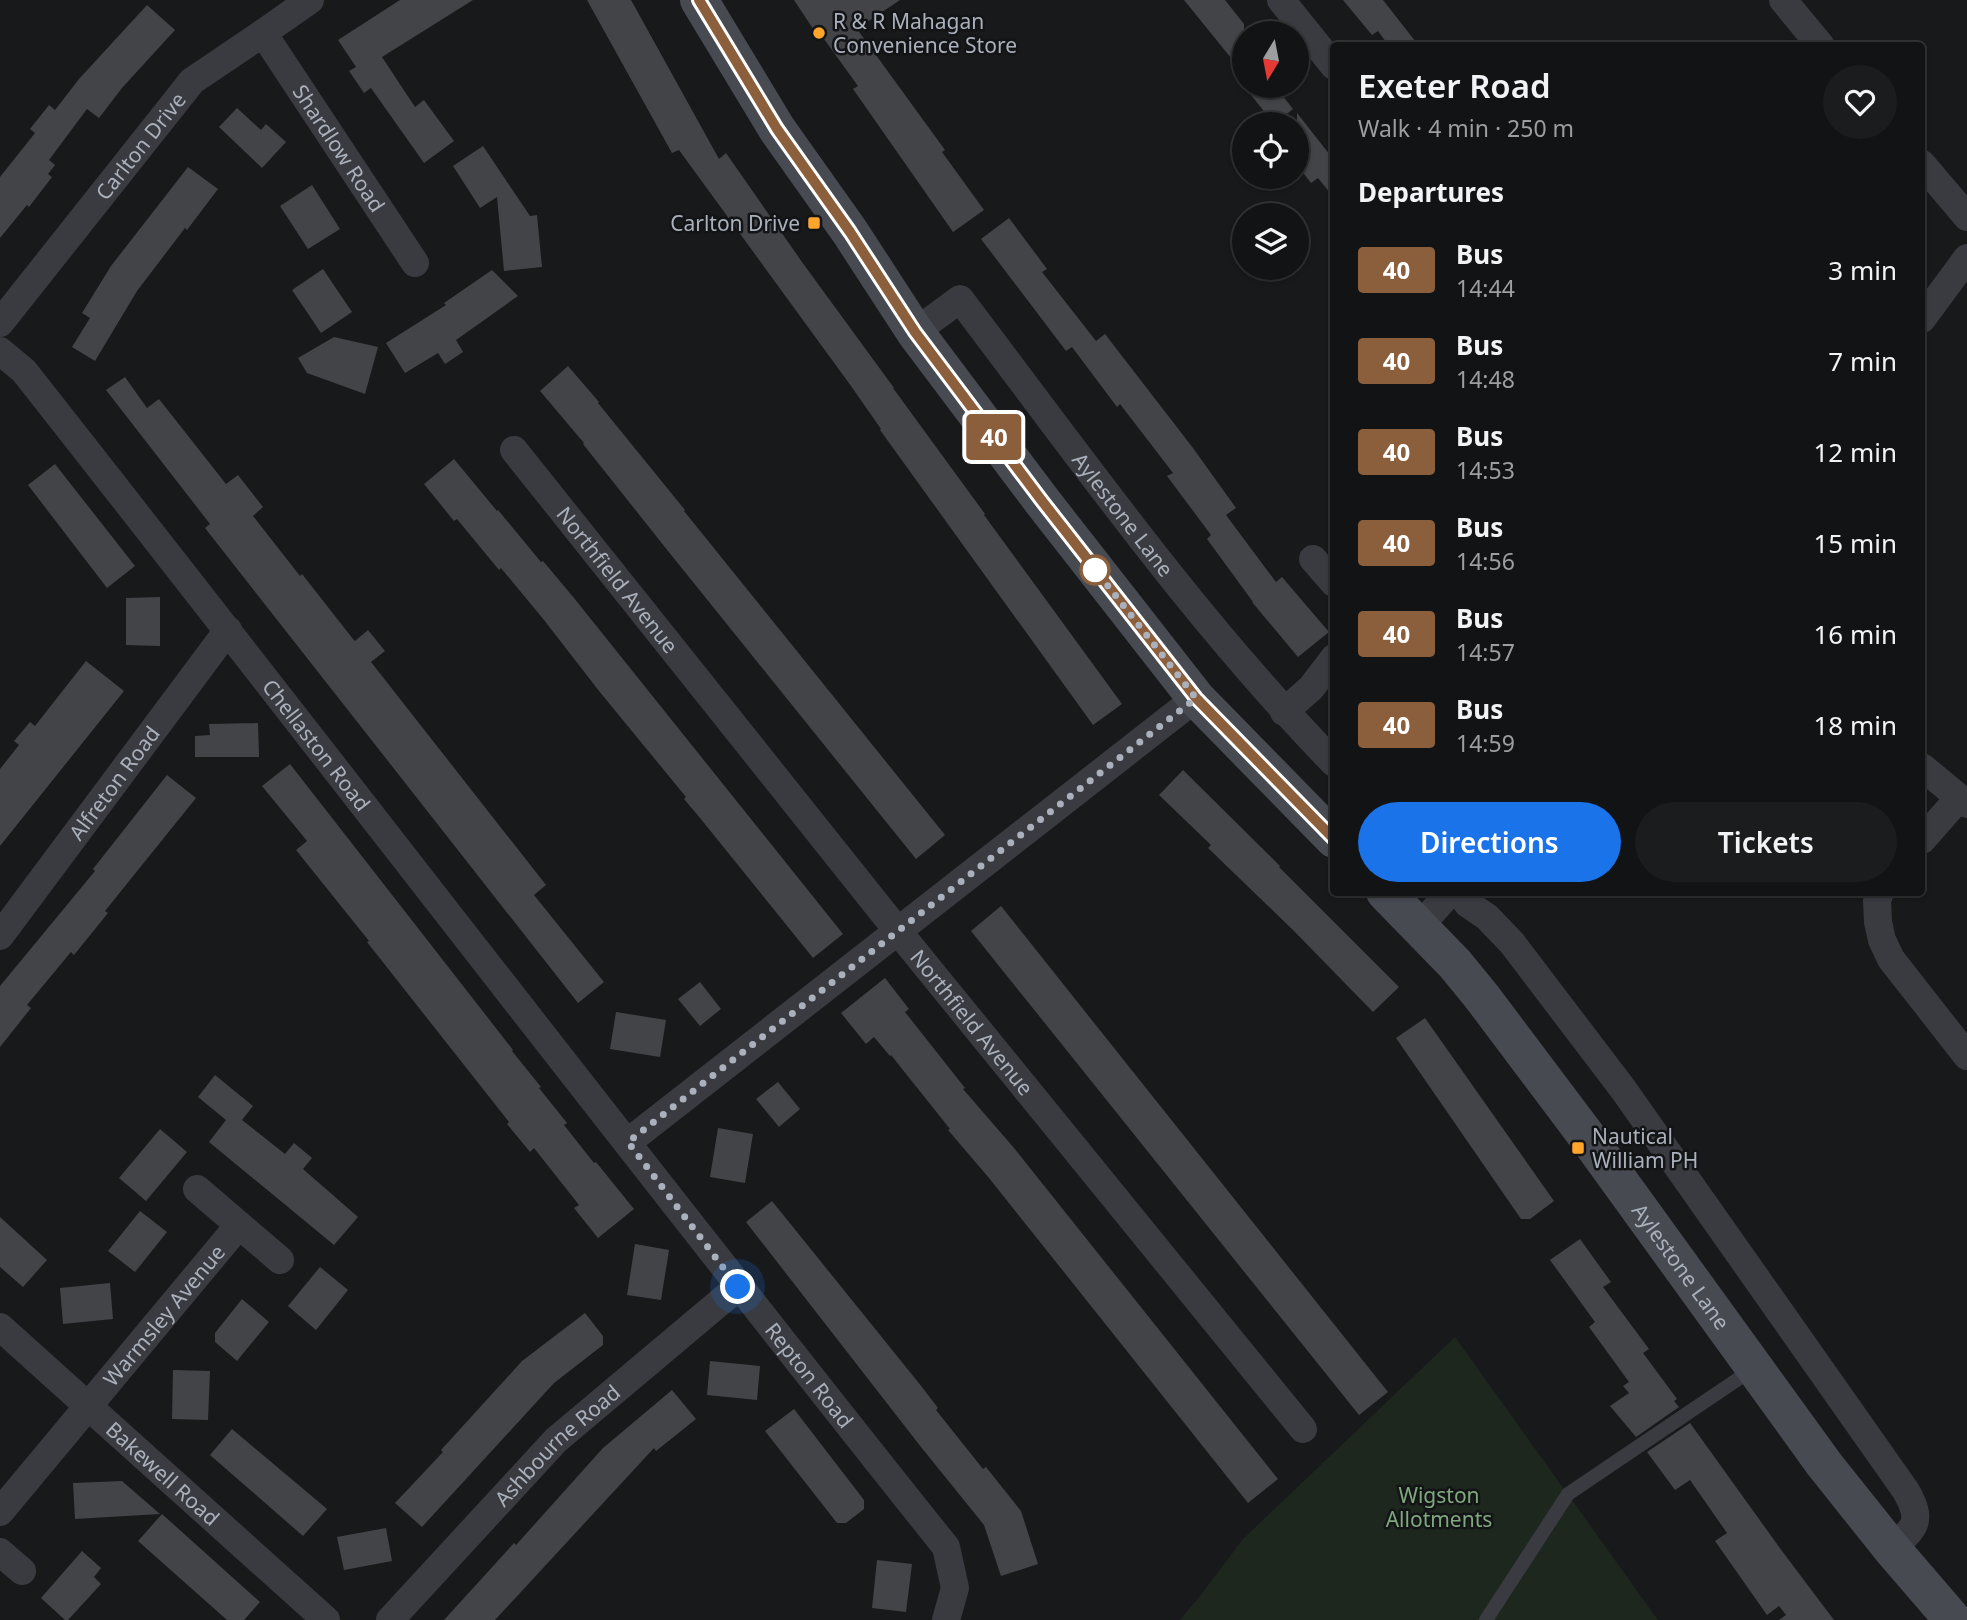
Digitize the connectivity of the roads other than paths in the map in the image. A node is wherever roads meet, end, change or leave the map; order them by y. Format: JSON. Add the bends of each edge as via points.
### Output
{"nodes":[{"id":1,"x":310,"y":0,"type":"edge"},
{"id":2,"x":699,"y":0,"type":"edge"},
{"id":3,"x":1281,"y":0,"type":"edge"},
{"id":4,"x":1783,"y":0,"type":"edge"},
{"id":5,"x":264,"y":33,"type":"junction"},
{"id":6,"x":1818,"y":42,"type":"edge"},
{"id":7,"x":1330,"y":61,"type":"edge"},
{"id":8,"x":1925,"y":168,"type":"edge"},
{"id":9,"x":1967,"y":217,"type":"edge"},
{"id":10,"x":415,"y":264,"type":"dead end"},
{"id":11,"x":1962,"y":275,"type":"edge"},
{"id":12,"x":1925,"y":316,"type":"edge"},
{"id":13,"x":0,"y":323,"type":"edge"},
{"id":14,"x":915,"y":332,"type":"junction"},
{"id":15,"x":0,"y":351,"type":"edge"},
{"id":16,"x":514,"y":450,"type":"dead end"},
{"id":17,"x":228,"y":630,"type":"junction"},
{"id":18,"x":1330,"y":664,"type":"edge"},
{"id":19,"x":1196,"y":698,"type":"junction"},
{"id":20,"x":1284,"y":712,"type":"junction"},
{"id":21,"x":1330,"y":759,"type":"edge"},
{"id":22,"x":1925,"y":769,"type":"edge"},
{"id":23,"x":1963,"y":801,"type":"edge"},
{"id":24,"x":1330,"y":835,"type":"edge"},
{"id":25,"x":1925,"y":836,"type":"edge"},
{"id":26,"x":1389,"y":896,"type":"edge"},
{"id":27,"x":1446,"y":896,"type":"edge"},
{"id":28,"x":1462,"y":896,"type":"edge"},
{"id":29,"x":1879,"y":896,"type":"edge"},
{"id":30,"x":1419,"y":927,"type":"junction"},
{"id":31,"x":897,"y":930,"type":"junction"},
{"id":32,"x":0,"y":936,"type":"edge"},
{"id":33,"x":1967,"y":1056,"type":"edge"},
{"id":34,"x":628,"y":1142,"type":"junction"},
{"id":35,"x":197,"y":1189,"type":"dead end"},
{"id":36,"x":239,"y":1225,"type":"junction"},
{"id":37,"x":281,"y":1260,"type":"dead end"},
{"id":38,"x":738,"y":1287,"type":"junction"},
{"id":39,"x":0,"y":1327,"type":"edge"},
{"id":40,"x":1754,"y":1368,"type":"junction"},
{"id":41,"x":88,"y":1406,"type":"junction"},
{"id":42,"x":1303,"y":1429,"type":"dead end"},
{"id":43,"x":0,"y":1512,"type":"edge"},
{"id":44,"x":1891,"y":1548,"type":"junction"},
{"id":45,"x":0,"y":1552,"type":"edge"},
{"id":46,"x":22,"y":1571,"type":"dead end"},
{"id":47,"x":326,"y":1620,"type":"edge"},
{"id":48,"x":390,"y":1620,"type":"edge"},
{"id":49,"x":946,"y":1620,"type":"edge"},
{"id":50,"x":1486,"y":1620,"type":"edge"},
{"id":51,"x":1953,"y":1620,"type":"edge"}],
"edges":[{"from":1,"to":5,"type":"street","name":"Carlton Drive"},
{"from":2,"to":14,"type":"main road","via":[[777,129]]},
{"from":3,"to":7,"type":"street"},
{"from":4,"to":6,"type":"street"},
{"from":5,"to":10,"type":"street","name":"Shardlow Road"},
{"from":5,"to":13,"type":"street","name":"Carlton Drive","via":[[192,81]]},
{"from":8,"to":9,"type":"street"},
{"from":11,"to":12,"type":"street"},
{"from":14,"to":19,"type":"main road"},
{"from":14,"to":20,"type":"street","name":"Aylestone Lane","via":[[961,299],[1165,570]]},
{"from":15,"to":17,"type":"street","name":"Chellaston Road","via":[[24,371]]},
{"from":16,"to":31,"type":"street","name":"Northfield Avenue"},
{"from":17,"to":32,"type":"street","name":"Alfreton Road"},
{"from":17,"to":34,"type":"street","name":"Chellaston Road"},
{"from":18,"to":20,"type":"street"},
{"from":19,"to":24,"type":"main road"},
{"from":19,"to":31,"type":"street"},
{"from":20,"to":21,"type":"street","name":"Aylestone Lane"},
{"from":22,"to":23,"type":"street"},
{"from":23,"to":25,"type":"street"},
{"from":26,"to":30,"type":"main road","name":"Aylestone Lane"},
{"from":27,"to":30,"type":"street"},
{"from":28,"to":44,"type":"street","via":[[1512,943],[1623,1088],[1906,1490],[1916,1517],[1908,1534]]},
{"from":29,"to":33,"type":"street","via":[[1878,922],[1891,959]]},
{"from":30,"to":40,"type":"main road","name":"Aylestone Lane","via":[[1482,996]]},
{"from":31,"to":34,"type":"street"},
{"from":31,"to":42,"type":"street","name":"Northfield Avenue"},
{"from":34,"to":38,"type":"street","name":"Repton Road"},
{"from":35,"to":36,"type":"street"},
{"from":36,"to":37,"type":"street"},
{"from":36,"to":41,"type":"street","name":"Warmsley Avenue"},
{"from":38,"to":48,"type":"street","name":"Ashbourne Road","via":[[556,1440]]},
{"from":38,"to":49,"type":"street","name":"Repton Road","via":[[946,1548],[955,1588]]},
{"from":39,"to":41,"type":"street","name":"Bakewell Road"},
{"from":40,"to":44,"type":"main road","name":"Aylestone Lane"},
{"from":40,"to":50,"type":"lane","via":[[1568,1494]]},
{"from":41,"to":43,"type":"street","name":"Warmsley Avenue"},
{"from":41,"to":47,"type":"street","name":"Bakewell Road"},
{"from":44,"to":51,"type":"main road","name":"Aylestone Lane"},
{"from":45,"to":46,"type":"street"}]}
